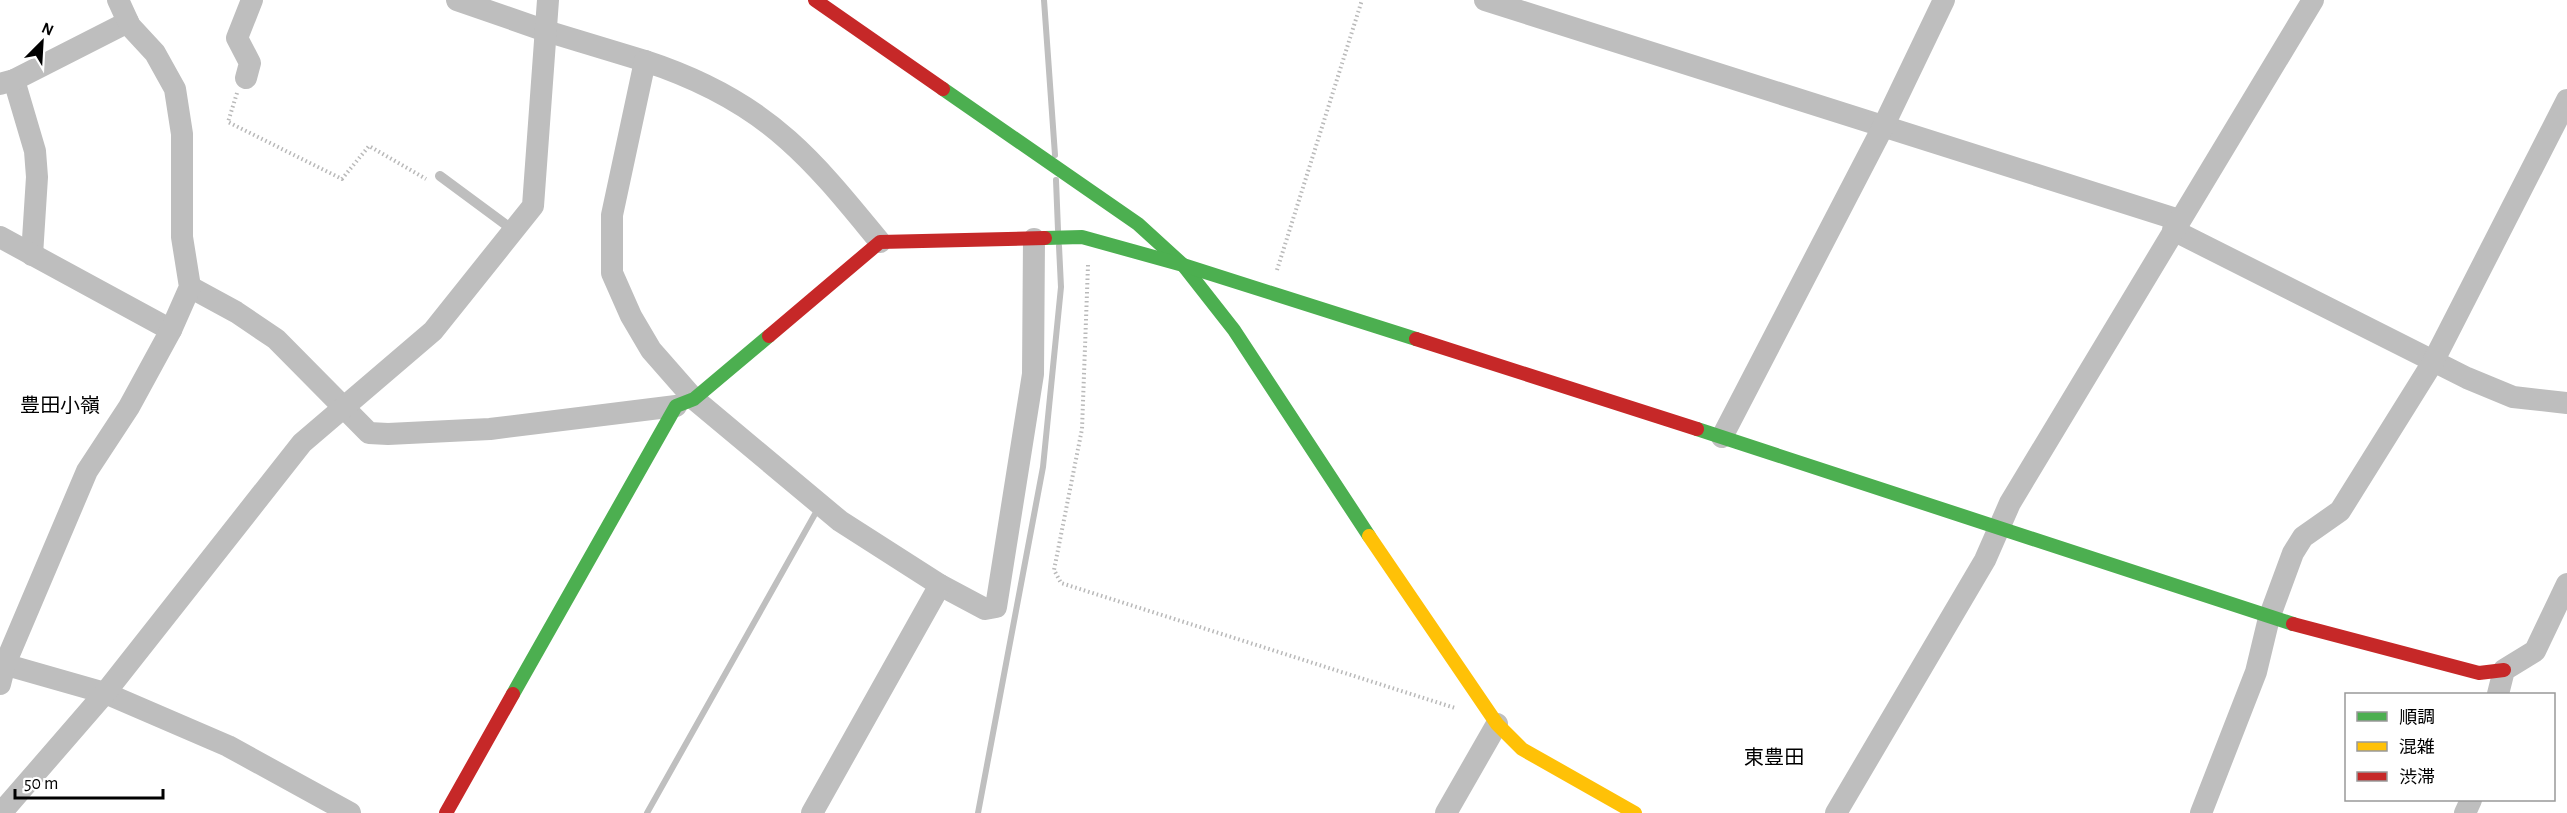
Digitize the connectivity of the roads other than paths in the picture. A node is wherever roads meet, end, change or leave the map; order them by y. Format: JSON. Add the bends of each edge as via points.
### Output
{"nodes":[{"id":1,"x":118,"y":0,"type":"edge"},
{"id":2,"x":252,"y":0,"type":"edge"},
{"id":3,"x":457,"y":0,"type":"edge"},
{"id":4,"x":548,"y":0,"type":"edge"},
{"id":5,"x":815,"y":0,"type":"edge"},
{"id":6,"x":1485,"y":0,"type":"edge"},
{"id":7,"x":1944,"y":0,"type":"edge"},
{"id":8,"x":2313,"y":0,"type":"edge"},
{"id":9,"x":128,"y":22,"type":"junction"},
{"id":10,"x":546,"y":32,"type":"junction"},
{"id":11,"x":645,"y":61,"type":"junction"},
{"id":12,"x":246,"y":78,"type":"road end"},
{"id":13,"x":7,"y":82,"type":"edge"},
{"id":14,"x":2567,"y":100,"type":"edge"},
{"id":15,"x":1883,"y":127,"type":"junction"},
{"id":16,"x":441,"y":176,"type":"road end"},
{"id":17,"x":2176,"y":225,"type":"junction"},
{"id":18,"x":513,"y":230,"type":"junction"},
{"id":19,"x":0,"y":237,"type":"edge"},
{"id":20,"x":1034,"y":239,"type":"junction"},
{"id":21,"x":880,"y":242,"type":"junction"},
{"id":22,"x":32,"y":255,"type":"junction"},
{"id":23,"x":1183,"y":265,"type":"junction"},
{"id":24,"x":190,"y":287,"type":"junction"},
{"id":25,"x":171,"y":330,"type":"junction"},
{"id":26,"x":2433,"y":362,"type":"junction"},
{"id":27,"x":685,"y":402,"type":"junction"},
{"id":28,"x":2567,"y":404,"type":"edge"},
{"id":29,"x":343,"y":407,"type":"junction"},
{"id":30,"x":1722,"y":437,"type":"junction"},
{"id":31,"x":1999,"y":529,"type":"junction"},
{"id":32,"x":2567,"y":584,"type":"edge"},
{"id":33,"x":940,"y":585,"type":"junction"},
{"id":34,"x":2269,"y":618,"type":"junction"},
{"id":35,"x":2,"y":670,"type":"edge"},
{"id":36,"x":2504,"y":670,"type":"junction"},
{"id":37,"x":105,"y":693,"type":"junction"},
{"id":38,"x":2498,"y":693,"type":"edge"},
{"id":39,"x":1497,"y":724,"type":"junction"},
{"id":40,"x":1,"y":813,"type":"edge"},
{"id":41,"x":350,"y":813,"type":"edge"},
{"id":42,"x":446,"y":813,"type":"edge"},
{"id":43,"x":812,"y":813,"type":"edge"},
{"id":44,"x":1446,"y":813,"type":"edge"},
{"id":45,"x":1635,"y":813,"type":"edge"},
{"id":46,"x":1836,"y":813,"type":"edge"},
{"id":47,"x":2201,"y":813,"type":"edge"}],
"edges":[{"from":1,"to":9,"type":"street"},
{"from":2,"to":12,"type":"street","via":[[237,38],[250,63]]},
{"from":3,"to":10,"type":"street"},
{"from":4,"to":10,"type":"street"},
{"from":5,"to":23,"type":"street","via":[[1138,224]]},
{"from":6,"to":15,"type":"street"},
{"from":7,"to":15,"type":"street"},
{"from":8,"to":17,"type":"street"},
{"from":9,"to":13,"type":"street"},
{"from":9,"to":24,"type":"street","via":[[155,53],[176,89],[182,134],[182,237]]},
{"from":10,"to":11,"type":"street"},
{"from":10,"to":18,"type":"street","via":[[532,206]]},
{"from":11,"to":21,"type":"street","via":[[681,73],[729,97],[788,139]]},
{"from":11,"to":27,"type":"street","via":[[612,215],[612,273],[631,316]]},
{"from":13,"to":22,"type":"street","via":[[35,151]]},
{"from":14,"to":26,"type":"street"},
{"from":15,"to":17,"type":"street"},
{"from":15,"to":30,"type":"street"},
{"from":16,"to":18,"type":"lane"},
{"from":17,"to":26,"type":"street"},
{"from":17,"to":31,"type":"street","via":[[2010,503]]},
{"from":18,"to":29,"type":"street","via":[[433,331]]},
{"from":19,"to":22,"type":"street"},
{"from":20,"to":21,"type":"street"},
{"from":20,"to":23,"type":"street","via":[[1085,238]]},
{"from":20,"to":33,"type":"street","via":[[1033,374],[996,607],[985,609]]},
{"from":21,"to":27,"type":"street"},
{"from":22,"to":25,"type":"street"},
{"from":23,"to":30,"type":"street"},
{"from":23,"to":39,"type":"street","via":[[1234,330]]},
{"from":24,"to":25,"type":"street"},
{"from":24,"to":29,"type":"street","via":[[276,339]]},
{"from":25,"to":35,"type":"street","via":[[129,407],[87,471]]},
{"from":26,"to":28,"type":"street","via":[[2513,397]]},
{"from":26,"to":34,"type":"street","via":[[2340,511],[2303,537],[2293,553]]},
{"from":27,"to":29,"type":"street","via":[[490,429],[388,434],[369,433]]},
{"from":27,"to":33,"type":"street","via":[[840,521]]},
{"from":27,"to":42,"type":"street"},
{"from":29,"to":37,"type":"street","via":[[302,443]]},
{"from":30,"to":31,"type":"street"},
{"from":31,"to":34,"type":"street"},
{"from":31,"to":46,"type":"street","via":[[1985,561]]},
{"from":32,"to":36,"type":"street","via":[[2535,651]]},
{"from":33,"to":43,"type":"street"},
{"from":34,"to":36,"type":"street","via":[[2479,673]]},
{"from":34,"to":47,"type":"street","via":[[2256,672]]},
{"from":35,"to":37,"type":"street"},
{"from":36,"to":38,"type":"street"},
{"from":37,"to":40,"type":"street"},
{"from":37,"to":41,"type":"street","via":[[228,746]]},
{"from":39,"to":44,"type":"street"},
{"from":39,"to":45,"type":"street","via":[[1522,749]]}]}
